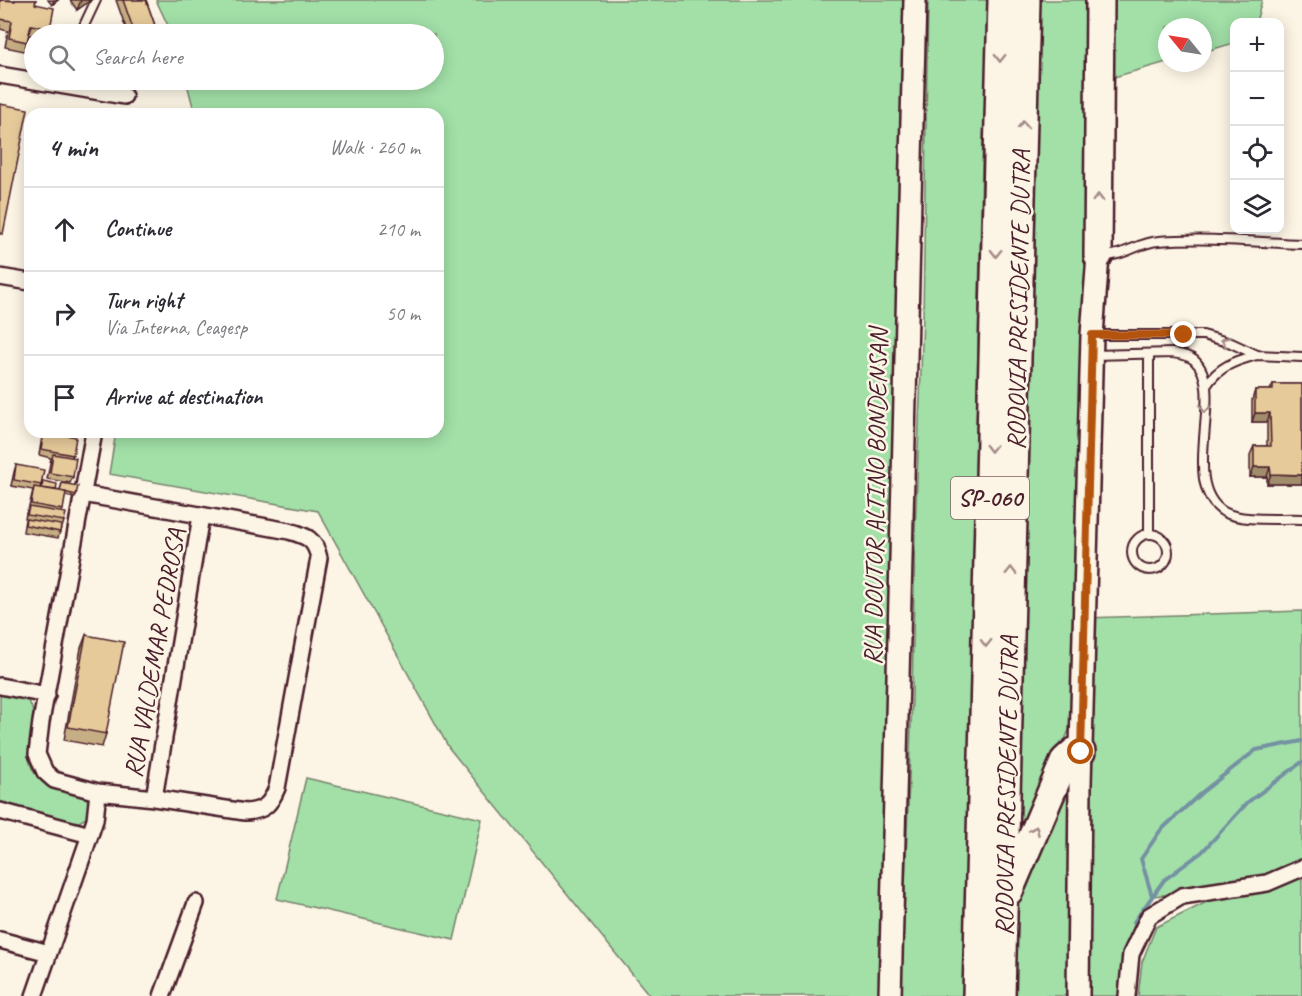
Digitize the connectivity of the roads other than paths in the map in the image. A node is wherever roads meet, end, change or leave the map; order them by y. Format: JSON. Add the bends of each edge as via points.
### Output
{"nodes":[{"id":1,"x":96,"y":0,"type":"edge"},
{"id":2,"x":915,"y":0,"type":"edge"},
{"id":3,"x":1002,"y":0,"type":"edge"},
{"id":4,"x":1026,"y":0,"type":"edge"},
{"id":5,"x":1100,"y":0,"type":"edge"},
{"id":6,"x":85,"y":24,"type":"edge"},
{"id":7,"x":0,"y":75,"type":"edge"},
{"id":8,"x":24,"y":79,"type":"edge"},
{"id":9,"x":89,"y":90,"type":"edge"},
{"id":10,"x":124,"y":96,"type":"dead end"},
{"id":11,"x":1302,"y":244,"type":"edge"},
{"id":12,"x":1098,"y":256,"type":"junction"},
{"id":13,"x":0,"y":277,"type":"edge"},
{"id":14,"x":24,"y":281,"type":"edge"},
{"id":15,"x":1093,"y":345,"type":"junction"},
{"id":16,"x":1149,"y":354,"type":"junction"},
{"id":17,"x":1257,"y":355,"type":"junction"},
{"id":18,"x":1302,"y":357,"type":"edge"},
{"id":19,"x":1206,"y":386,"type":"junction"},
{"id":20,"x":93,"y":438,"type":"edge"},
{"id":21,"x":83,"y":494,"type":"junction"},
{"id":22,"x":201,"y":516,"type":"junction"},
{"id":23,"x":1302,"y":519,"type":"edge"},
{"id":24,"x":1149,"y":533,"type":"junction"},
{"id":25,"x":0,"y":686,"type":"edge"},
{"id":26,"x":47,"y":695,"type":"junction"},
{"id":27,"x":1081,"y":752,"type":"junction"},
{"id":28,"x":98,"y":792,"type":"junction"},
{"id":29,"x":154,"y":798,"type":"junction"},
{"id":30,"x":0,"y":811,"type":"edge"},
{"id":31,"x":90,"y":836,"type":"junction"},
{"id":32,"x":1302,"y":868,"type":"edge"},
{"id":33,"x":195,"y":903,"type":"dead end"},
{"id":34,"x":1004,"y":903,"type":"junction"},
{"id":35,"x":0,"y":940,"type":"edge"},
{"id":36,"x":50,"y":953,"type":"junction"},
{"id":37,"x":34,"y":996,"type":"edge"},
{"id":38,"x":162,"y":996,"type":"edge"},
{"id":39,"x":890,"y":996,"type":"edge"},
{"id":40,"x":977,"y":996,"type":"edge"},
{"id":41,"x":1001,"y":996,"type":"edge"},
{"id":42,"x":1078,"y":996,"type":"edge"},
{"id":43,"x":1127,"y":996,"type":"edge"}],
"edges":[{"from":1,"to":6,"type":"lane"},
{"from":2,"to":39,"type":"street","name":"RUA DOUTOR ALTINO BONDENSAN"},
{"from":3,"to":40,"type":"highway","name":"RODOVIA PRESIDENTE DUTRA","number":"SP-060","one_way":true},
{"from":34,"to":4,"type":"highway","name":"RODOVIA PRESIDENTE DUTRA","number":"SP-060","one_way":true},
{"from":12,"to":5,"type":"highway","one_way":true},
{"from":7,"to":8,"type":"street"},
{"from":9,"to":10,"type":"street"},
{"from":11,"to":12,"type":"lane","via":[[1156,241],[1114,256]]},
{"from":12,"to":15,"type":"street"},
{"from":13,"to":14,"type":"street"},
{"from":15,"to":16,"type":"lane"},
{"from":17,"to":15,"type":"lane","one_way":true,"via":[[1203,335]]},
{"from":15,"to":27,"type":"street"},
{"from":16,"to":19,"type":"lane","via":[[1172,353],[1194,360]]},
{"from":16,"to":24,"type":"lane"},
{"from":17,"to":18,"type":"lane"},
{"from":17,"to":19,"type":"lane","via":[[1221,368]]},
{"from":19,"to":23,"type":"lane","one_way":true,"via":[[1203,476],[1214,502],[1238,517]]},
{"from":20,"to":21,"type":"street"},
{"from":21,"to":22,"type":"street"},
{"from":21,"to":26,"type":"street"},
{"from":22,"to":29,"type":"street","name":"RUA VALDEMAR PEDROSA"},
{"from":22,"to":29,"type":"street","via":[[299,534],[316,546],[319,558],[277,788],[271,802],[260,811],[245,812]]},
{"from":24,"to":24,"type":"lane","via":[[1141,536],[1132,549],[1137,565],[1152,571],[1160,568],[1169,555],[1164,539]]},
{"from":25,"to":26,"type":"street"},
{"from":26,"to":28,"type":"street","via":[[37,754],[45,772],[54,780]]},
{"from":34,"to":27,"type":"highway","one_way":true,"via":[[1065,760],[1074,752]]},
{"from":27,"to":42,"type":"street"},
{"from":28,"to":29,"type":"street"},
{"from":28,"to":31,"type":"street"},
{"from":30,"to":31,"type":"street"},
{"from":31,"to":36,"type":"street"},
{"from":32,"to":43,"type":"street","via":[[1268,883],[1182,896],[1149,916],[1131,954]]},
{"from":33,"to":38,"type":"street"},
{"from":34,"to":41,"type":"highway","name":"RODOVIA PRESIDENTE DUTRA","number":"SP-060"},
{"from":35,"to":36,"type":"street"},
{"from":36,"to":37,"type":"street"}]}
